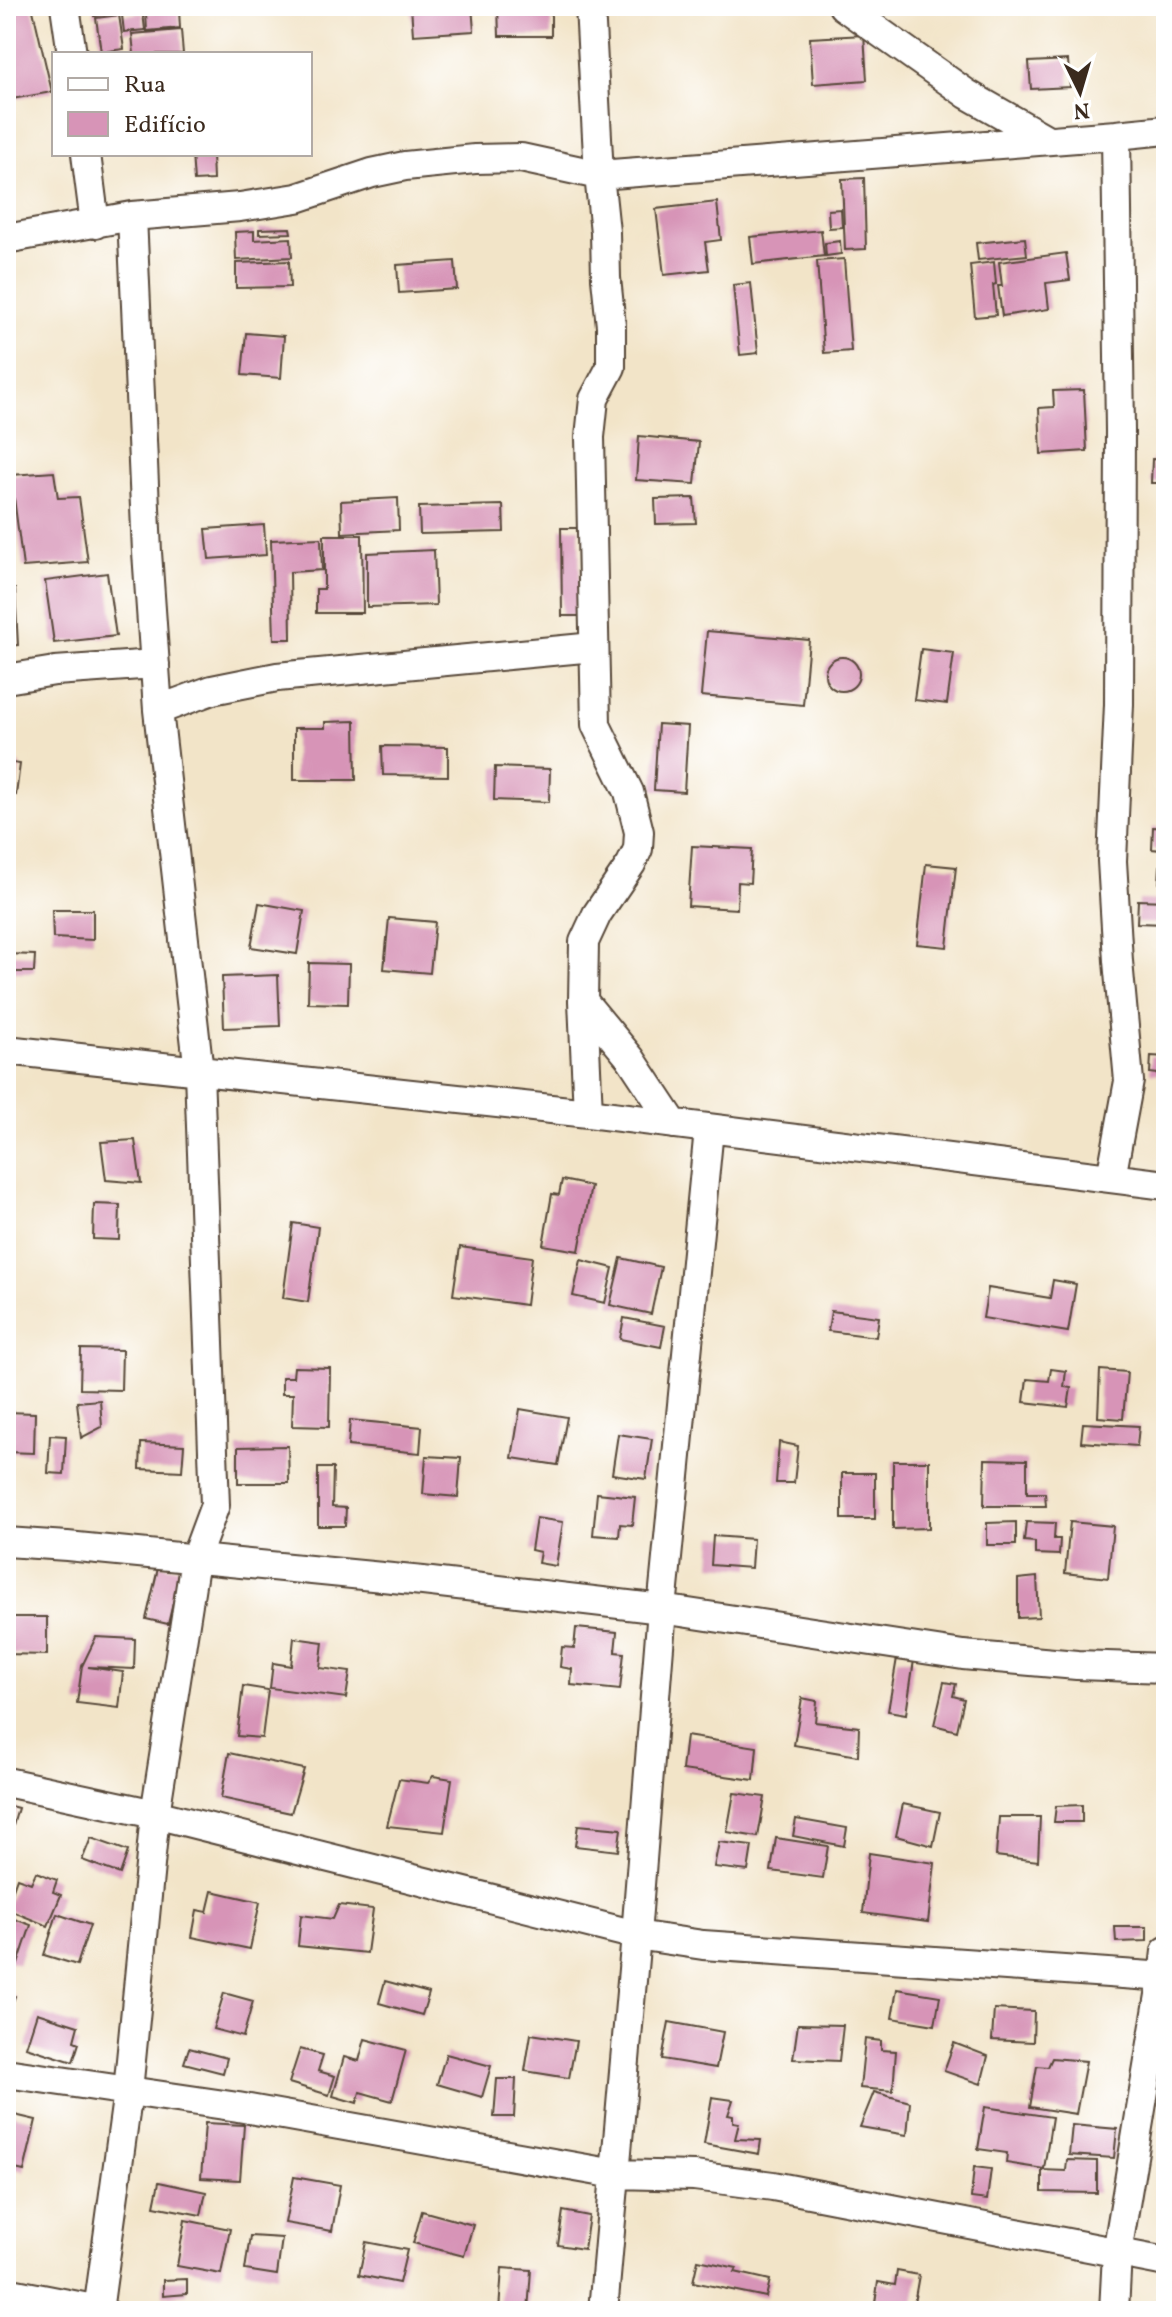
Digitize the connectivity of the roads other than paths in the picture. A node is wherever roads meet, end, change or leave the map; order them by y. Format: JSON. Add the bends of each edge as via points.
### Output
{"nodes":[{"id":1,"x":65,"y":6,"type":"edge"},
{"id":2,"x":590,"y":6,"type":"edge"},
{"id":3,"x":843,"y":6,"type":"edge"},
{"id":4,"x":72,"y":52,"type":"edge"},
{"id":5,"x":1166,"y":130,"type":"edge"},
{"id":6,"x":1116,"y":135,"type":"junction"},
{"id":7,"x":1048,"y":140,"type":"junction"},
{"id":8,"x":86,"y":156,"type":"edge"},
{"id":9,"x":599,"y":175,"type":"junction"},
{"id":10,"x":132,"y":216,"type":"junction"},
{"id":11,"x":95,"y":224,"type":"junction"},
{"id":12,"x":6,"y":239,"type":"edge"},
{"id":13,"x":594,"y":647,"type":"junction"},
{"id":14,"x":155,"y":664,"type":"junction"},
{"id":15,"x":6,"y":679,"type":"edge"},
{"id":16,"x":158,"y":710,"type":"junction"},
{"id":17,"x":583,"y":1001,"type":"junction"},
{"id":18,"x":6,"y":1050,"type":"edge"},
{"id":19,"x":199,"y":1072,"type":"junction"},
{"id":20,"x":588,"y":1113,"type":"junction"},
{"id":21,"x":674,"y":1124,"type":"junction"},
{"id":22,"x":709,"y":1129,"type":"junction"},
{"id":23,"x":1111,"y":1178,"type":"junction"},
{"id":24,"x":1166,"y":1185,"type":"edge"},
{"id":25,"x":6,"y":1542,"type":"edge"},
{"id":26,"x":195,"y":1559,"type":"junction"},
{"id":27,"x":662,"y":1609,"type":"junction"},
{"id":28,"x":1166,"y":1668,"type":"edge"},
{"id":29,"x":6,"y":1782,"type":"edge"},
{"id":30,"x":155,"y":1814,"type":"junction"},
{"id":31,"x":636,"y":1935,"type":"junction"},
{"id":32,"x":1165,"y":1968,"type":"edge"},
{"id":33,"x":6,"y":2073,"type":"edge"},
{"id":34,"x":128,"y":2091,"type":"junction"},
{"id":35,"x":615,"y":2174,"type":"junction"},
{"id":36,"x":1117,"y":2253,"type":"junction"},
{"id":37,"x":1166,"y":2262,"type":"edge"},
{"id":38,"x":6,"y":2292,"type":"edge"},
{"id":39,"x":100,"y":2311,"type":"edge"},
{"id":40,"x":603,"y":2311,"type":"edge"},
{"id":41,"x":1114,"y":2311,"type":"edge"}],
"edges":[{"from":1,"to":4,"type":"street"},
{"from":2,"to":9,"type":"street"},
{"from":3,"to":7,"type":"street","via":[[967,94]]},
{"from":5,"to":6,"type":"street"},
{"from":6,"to":7,"type":"street"},
{"from":6,"to":23,"type":"street","via":[[1119,704],[1112,861],[1129,1081]]},
{"from":7,"to":9,"type":"street"},
{"from":8,"to":11,"type":"street"},
{"from":9,"to":10,"type":"street","via":[[521,158],[461,161],[405,166],[297,198]]},
{"from":9,"to":13,"type":"street","via":[[611,367],[594,399],[590,437]]},
{"from":10,"to":11,"type":"street"},
{"from":10,"to":14,"type":"street"},
{"from":11,"to":12,"type":"street"},
{"from":13,"to":16,"type":"street","via":[[277,677],[212,690]]},
{"from":13,"to":17,"type":"street","via":[[596,725],[629,792],[639,832],[631,864],[584,942]]},
{"from":14,"to":15,"type":"street"},
{"from":14,"to":16,"type":"street"},
{"from":16,"to":19,"type":"street"},
{"from":17,"to":20,"type":"street"},
{"from":17,"to":21,"type":"street","via":[[631,1059]]},
{"from":18,"to":19,"type":"street"},
{"from":19,"to":20,"type":"street"},
{"from":19,"to":26,"type":"street","via":[[215,1505]]},
{"from":20,"to":21,"type":"street"},
{"from":21,"to":22,"type":"street"},
{"from":22,"to":23,"type":"street"},
{"from":22,"to":27,"type":"street"},
{"from":23,"to":24,"type":"street"},
{"from":25,"to":26,"type":"street"},
{"from":26,"to":27,"type":"street"},
{"from":26,"to":30,"type":"street"},
{"from":27,"to":28,"type":"street","via":[[963,1655]]},
{"from":27,"to":31,"type":"street"},
{"from":29,"to":30,"type":"street"},
{"from":30,"to":31,"type":"street"},
{"from":30,"to":34,"type":"street"},
{"from":31,"to":32,"type":"street","via":[[703,1945]]},
{"from":31,"to":35,"type":"street"},
{"from":32,"to":36,"type":"street"},
{"from":33,"to":34,"type":"street"},
{"from":34,"to":35,"type":"street"},
{"from":34,"to":39,"type":"street"},
{"from":35,"to":36,"type":"street","via":[[773,2186]]},
{"from":35,"to":40,"type":"street"},
{"from":36,"to":37,"type":"street"},
{"from":36,"to":41,"type":"street"},
{"from":38,"to":39,"type":"street"}]}
